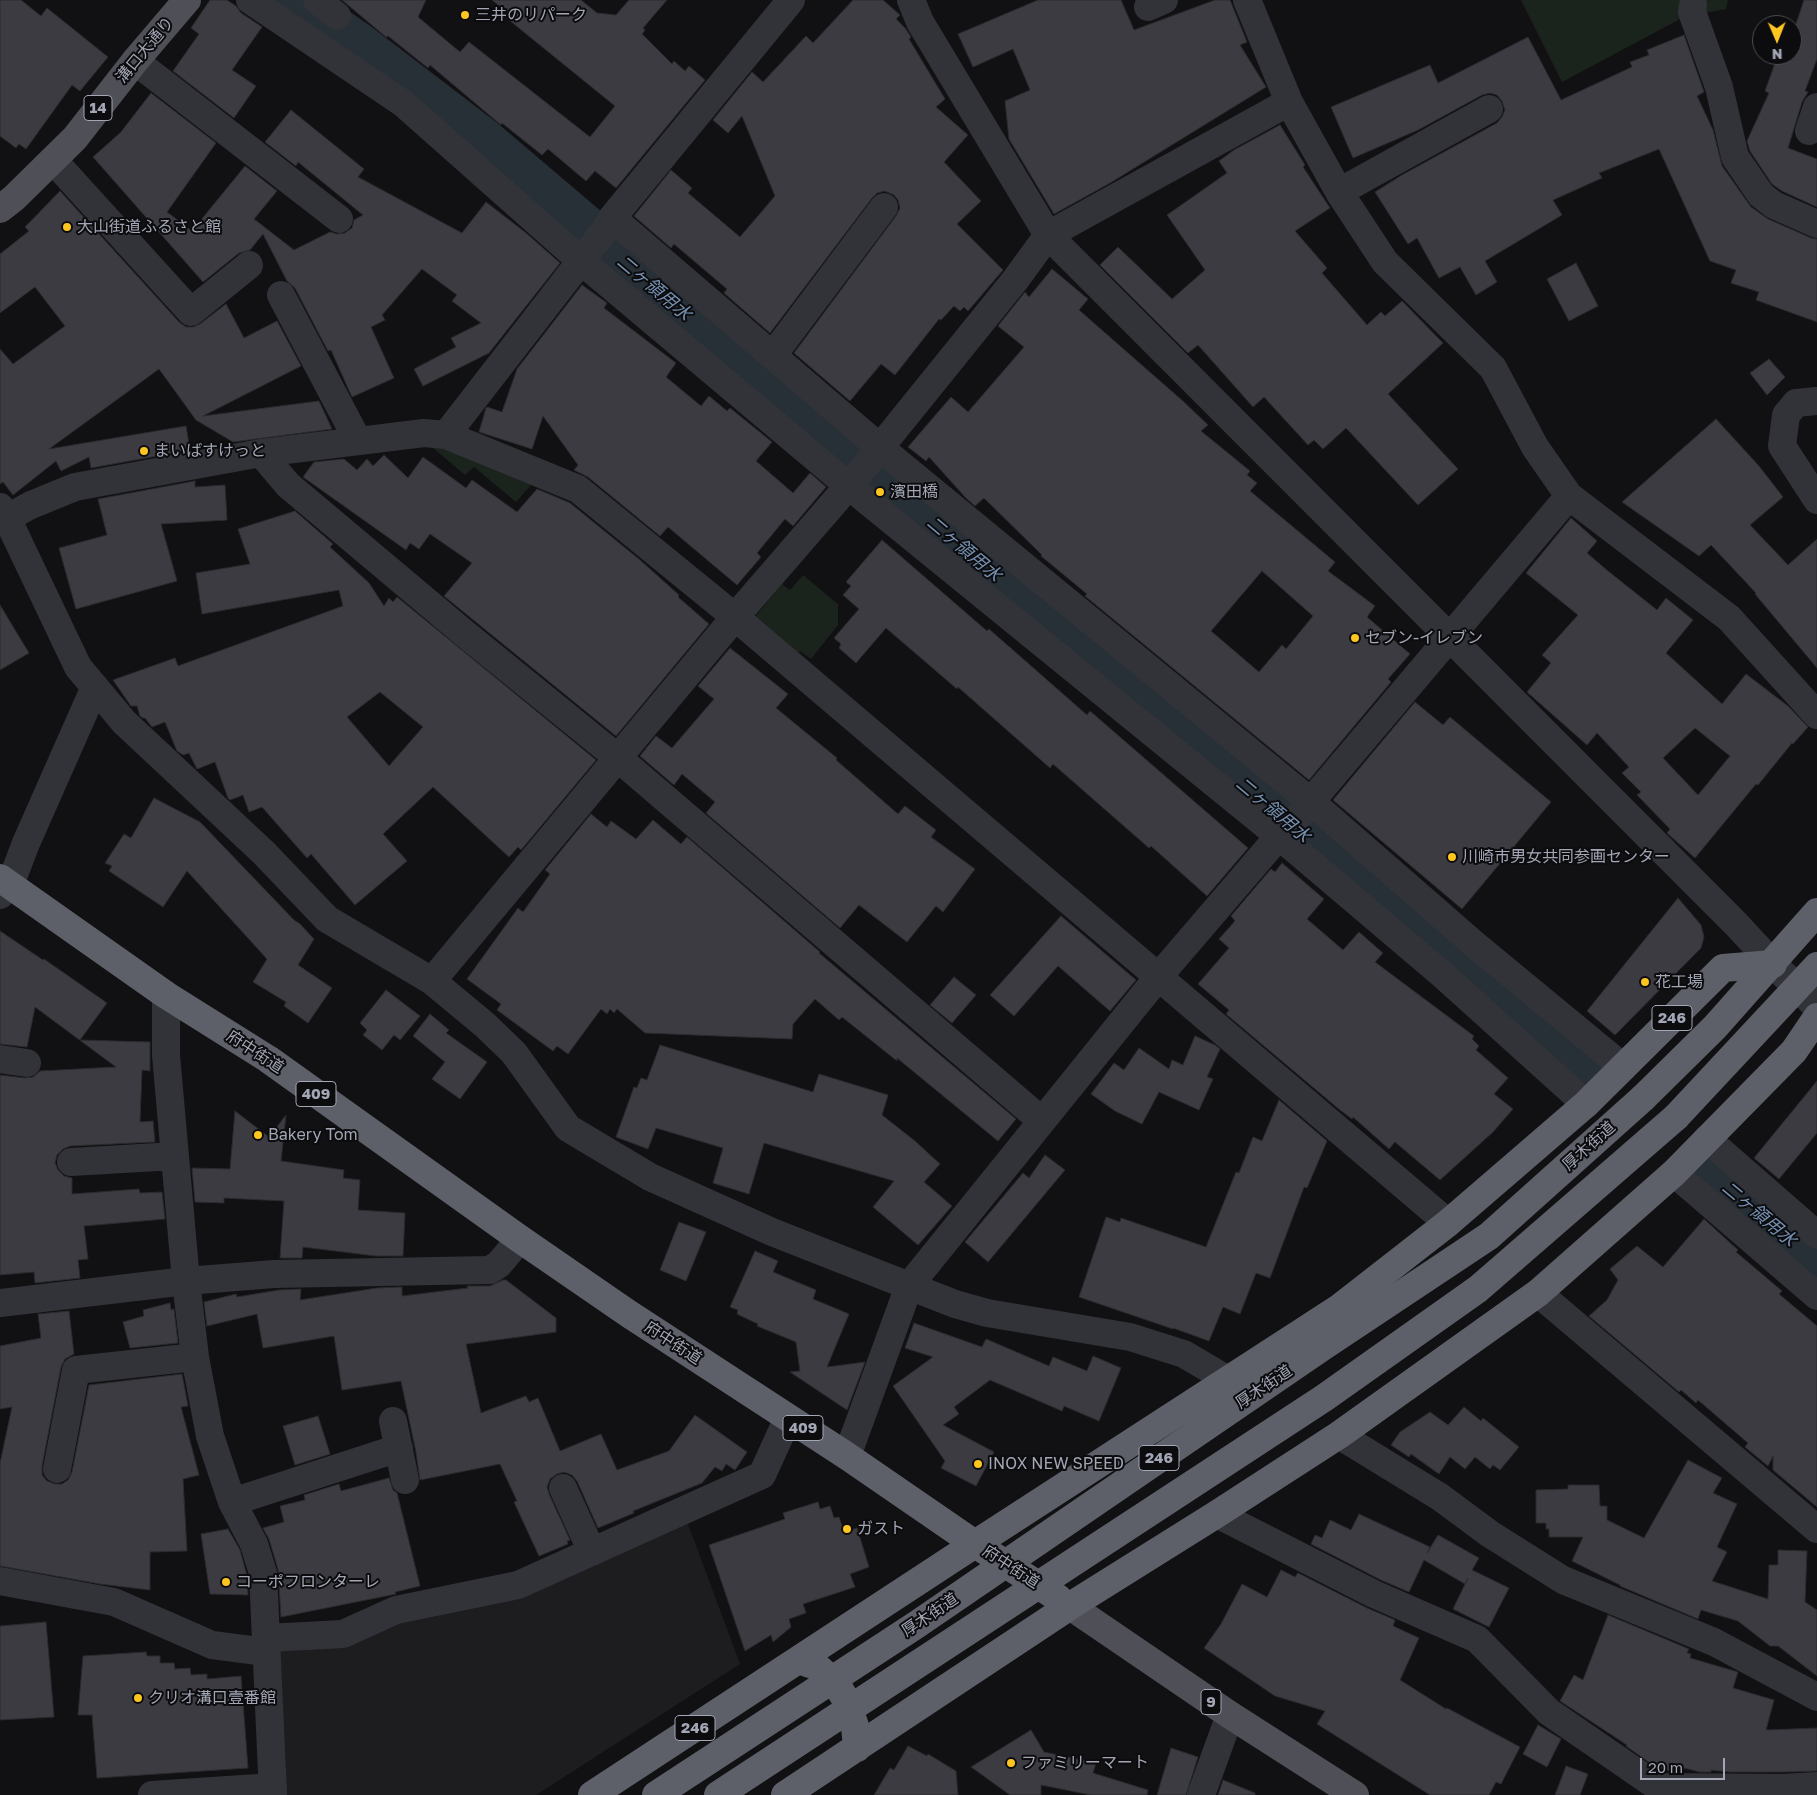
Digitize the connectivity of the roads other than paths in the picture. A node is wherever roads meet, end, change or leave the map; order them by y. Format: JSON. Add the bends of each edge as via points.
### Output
{"nodes":[{"id":1,"x":187,"y":0,"type":"edge"},
{"id":2,"x":250,"y":0,"type":"edge"},
{"id":3,"x":791,"y":0,"type":"edge"},
{"id":4,"x":911,"y":0,"type":"edge"},
{"id":5,"x":1247,"y":0,"type":"edge"},
{"id":6,"x":1693,"y":5,"type":"dead end"},
{"id":7,"x":135,"y":61,"type":"junction"},
{"id":8,"x":1289,"y":102,"type":"junction"},
{"id":9,"x":1488,"y":109,"type":"dead end"},
{"id":10,"x":53,"y":160,"type":"junction"},
{"id":11,"x":1339,"y":192,"type":"junction"},
{"id":12,"x":884,"y":207,"type":"dead end"},
{"id":13,"x":0,"y":209,"type":"edge"},
{"id":14,"x":339,"y":219,"type":"dead end"},
{"id":15,"x":1817,"y":224,"type":"edge"},
{"id":16,"x":1048,"y":235,"type":"junction"},
{"id":17,"x":597,"y":239,"type":"junction"},
{"id":18,"x":249,"y":265,"type":"dead end"},
{"id":19,"x":281,"y":295,"type":"dead end"},
{"id":20,"x":773,"y":355,"type":"junction"},
{"id":21,"x":1817,"y":401,"type":"edge"},
{"id":22,"x":446,"y":435,"type":"junction"},
{"id":23,"x":358,"y":441,"type":"junction"},
{"id":24,"x":261,"y":453,"type":"junction"},
{"id":25,"x":864,"y":466,"type":"junction"},
{"id":26,"x":1569,"y":496,"type":"junction"},
{"id":27,"x":1817,"y":500,"type":"edge"},
{"id":28,"x":4,"y":512,"type":"edge"},
{"id":29,"x":735,"y":617,"type":"junction"},
{"id":30,"x":1449,"y":637,"type":"junction"},
{"id":31,"x":95,"y":687,"type":"junction"},
{"id":32,"x":1817,"y":715,"type":"edge"},
{"id":33,"x":618,"y":758,"type":"junction"},
{"id":34,"x":1294,"y":820,"type":"junction"},
{"id":35,"x":3,"y":886,"type":"edge"},
{"id":36,"x":1817,"y":912,"type":"edge"},
{"id":37,"x":1474,"y":944,"type":"junction"},
{"id":38,"x":1773,"y":964,"type":"junction"},
{"id":39,"x":1817,"y":966,"type":"edge"},
{"id":40,"x":1443,"y":975,"type":"junction"},
{"id":41,"x":1160,"y":976,"type":"junction"},
{"id":42,"x":432,"y":981,"type":"junction"},
{"id":43,"x":1797,"y":989,"type":"junction"},
{"id":44,"x":166,"y":996,"type":"junction"},
{"id":45,"x":1817,"y":1007,"type":"edge"},
{"id":46,"x":1817,"y":1018,"type":"edge"},
{"id":47,"x":0,"y":1059,"type":"edge"},
{"id":48,"x":27,"y":1063,"type":"dead end"},
{"id":49,"x":1623,"y":1067,"type":"junction"},
{"id":50,"x":1586,"y":1104,"type":"junction"},
{"id":51,"x":1042,"y":1122,"type":"junction"},
{"id":52,"x":1707,"y":1139,"type":"junction"},
{"id":53,"x":175,"y":1156,"type":"junction"},
{"id":54,"x":71,"y":1162,"type":"dead end"},
{"id":55,"x":1674,"y":1173,"type":"junction"},
{"id":56,"x":1448,"y":1223,"type":"junction"},
{"id":57,"x":1817,"y":1235,"type":"edge"},
{"id":58,"x":520,"y":1239,"type":"junction"},
{"id":59,"x":186,"y":1281,"type":"junction"},
{"id":60,"x":909,"y":1286,"type":"junction"},
{"id":61,"x":1538,"y":1293,"type":"junction"},
{"id":62,"x":1817,"y":1296,"type":"edge"},
{"id":63,"x":0,"y":1303,"type":"edge"},
{"id":64,"x":195,"y":1357,"type":"junction"},
{"id":65,"x":1228,"y":1380,"type":"junction"},
{"id":66,"x":788,"y":1418,"type":"junction"},
{"id":67,"x":394,"y":1422,"type":"dead end"},
{"id":68,"x":1339,"y":1435,"type":"junction"},
{"id":69,"x":399,"y":1448,"type":"junction"},
{"id":70,"x":848,"y":1456,"type":"junction"},
{"id":71,"x":57,"y":1469,"type":"dead end"},
{"id":72,"x":405,"y":1480,"type":"dead end"},
{"id":73,"x":563,"y":1488,"type":"dead end"},
{"id":74,"x":232,"y":1502,"type":"junction"},
{"id":75,"x":1217,"y":1514,"type":"junction"},
{"id":76,"x":1817,"y":1529,"type":"edge"},
{"id":77,"x":975,"y":1544,"type":"junction"},
{"id":78,"x":592,"y":1552,"type":"junction"},
{"id":79,"x":0,"y":1581,"type":"edge"},
{"id":80,"x":1070,"y":1606,"type":"junction"},
{"id":81,"x":266,"y":1645,"type":"junction"},
{"id":82,"x":798,"y":1660,"type":"junction"},
{"id":83,"x":1817,"y":1697,"type":"edge"},
{"id":84,"x":1230,"y":1715,"type":"junction"},
{"id":85,"x":857,"y":1748,"type":"junction"},
{"id":86,"x":1817,"y":1786,"type":"edge"},
{"id":87,"x":273,"y":1791,"type":"edge"},
{"id":88,"x":1342,"y":1791,"type":"edge"},
{"id":89,"x":152,"y":1795,"type":"edge"},
{"id":90,"x":592,"y":1795,"type":"edge"},
{"id":91,"x":656,"y":1795,"type":"edge"},
{"id":92,"x":718,"y":1795,"type":"edge"},
{"id":93,"x":785,"y":1795,"type":"edge"},
{"id":94,"x":1201,"y":1795,"type":"edge"}],
"edges":[{"from":1,"to":7,"type":"main road","name":"溝口大通り","number":"14"},
{"from":2,"to":17,"type":"street"},
{"from":3,"to":17,"type":"street"},
{"from":4,"to":16,"type":"street","via":[[920,22]]},
{"from":5,"to":8,"type":"street"},
{"from":6,"to":15,"type":"street","via":[[1692,12],[1719,87],[1735,157],[1761,195],[1774,205]]},
{"from":7,"to":10,"type":"main road","name":"溝口大通り","number":"14"},
{"from":7,"to":14,"type":"street"},
{"from":8,"to":11,"type":"street"},
{"from":8,"to":16,"type":"street"},
{"from":9,"to":11,"type":"street"},
{"from":10,"to":13,"type":"main road","name":"溝口大通り","number":"14"},
{"from":10,"to":18,"type":"street","via":[[191,312]]},
{"from":11,"to":26,"type":"street","via":[[1385,262],[1493,368],[1535,448]]},
{"from":12,"to":20,"type":"street"},
{"from":16,"to":25,"type":"street"},
{"from":16,"to":30,"type":"street"},
{"from":17,"to":20,"type":"street"},
{"from":17,"to":22,"type":"street"},
{"from":17,"to":25,"type":"street"},
{"from":19,"to":23,"type":"street"},
{"from":20,"to":25,"type":"street"},
{"from":21,"to":27,"type":"street","via":[[1796,403],[1786,415],[1782,446]]},
{"from":22,"to":23,"type":"street","via":[[424,433]]},
{"from":22,"to":29,"type":"street","via":[[578,489]]},
{"from":23,"to":24,"type":"street"},
{"from":24,"to":28,"type":"street","via":[[74,487]]},
{"from":24,"to":33,"type":"street","via":[[288,485]]},
{"from":25,"to":29,"type":"street"},
{"from":25,"to":34,"type":"street"},
{"from":25,"to":34,"type":"street"},
{"from":26,"to":30,"type":"street"},
{"from":26,"to":32,"type":"street","via":[[1729,618]]},
{"from":28,"to":31,"type":"street","via":[[78,667]]},
{"from":29,"to":33,"type":"street"},
{"from":29,"to":41,"type":"street"},
{"from":30,"to":34,"type":"street"},
{"from":30,"to":38,"type":"street"},
{"from":31,"to":35,"type":"street"},
{"from":31,"to":42,"type":"street","via":[[124,722],[264,853],[327,919]]},
{"from":33,"to":42,"type":"street"},
{"from":33,"to":51,"type":"street"},
{"from":34,"to":37,"type":"street"},
{"from":34,"to":40,"type":"street"},
{"from":34,"to":41,"type":"street"},
{"from":35,"to":44,"type":"highway","name":"府中街道","number":"409"},
{"from":36,"to":38,"type":"highway","name":"厚木街道","number":"246"},
{"from":37,"to":40,"type":"street"},
{"from":37,"to":49,"type":"street"},
{"from":38,"to":43,"type":"street"},
{"from":38,"to":49,"type":"highway","number":"246","via":[[1723,968]]},
{"from":38,"to":91,"type":"highway","name":"厚木街道","number":"246","bridge":true,"via":[[1643,1098],[1489,1236],[916,1625]]},
{"from":39,"to":43,"type":"highway","number":"246"},
{"from":40,"to":50,"type":"street"},
{"from":41,"to":51,"type":"street"},
{"from":41,"to":56,"type":"street"},
{"from":42,"to":60,"type":"street","via":[[514,1053],[568,1128],[650,1177],[772,1232]]},
{"from":43,"to":45,"type":"street"},
{"from":43,"to":92,"type":"highway","number":"246","bridge":true,"via":[[1676,1116],[1478,1289],[1341,1386]]},
{"from":44,"to":53,"type":"street","via":[[166,1055]]},
{"from":44,"to":58,"type":"highway","name":"府中街道","number":"409","via":[[268,1059]]},
{"from":46,"to":52,"type":"highway","via":[[1794,1051]]},
{"from":47,"to":48,"type":"street"},
{"from":49,"to":50,"type":"highway","number":"246"},
{"from":50,"to":56,"type":"highway","number":"246"},
{"from":51,"to":60,"type":"street"},
{"from":52,"to":55,"type":"highway"},
{"from":52,"to":57,"type":"street"},
{"from":53,"to":54,"type":"street"},
{"from":53,"to":59,"type":"street"},
{"from":55,"to":61,"type":"highway"},
{"from":55,"to":62,"type":"street"},
{"from":56,"to":65,"type":"highway","number":"246","via":[[1339,1308]]},
{"from":58,"to":59,"type":"street","via":[[490,1270],[274,1274]]},
{"from":58,"to":66,"type":"highway","name":"府中街道","number":"409"},
{"from":59,"to":63,"type":"street"},
{"from":59,"to":64,"type":"street"},
{"from":60,"to":65,"type":"street","via":[[987,1313],[1130,1336],[1184,1354]]},
{"from":60,"to":70,"type":"street"},
{"from":61,"to":68,"type":"highway"},
{"from":61,"to":76,"type":"street"},
{"from":64,"to":71,"type":"street","via":[[76,1370]]},
{"from":64,"to":74,"type":"street","via":[[210,1436]]},
{"from":65,"to":77,"type":"highway","number":"246"},
{"from":66,"to":70,"type":"highway","name":"府中街道","number":"409"},
{"from":66,"to":78,"type":"street","via":[[762,1475]]},
{"from":67,"to":69,"type":"street"},
{"from":68,"to":75,"type":"highway"},
{"from":68,"to":83,"type":"street","via":[[1440,1497],[1490,1534],[1563,1580],[1714,1642]]},
{"from":69,"to":72,"type":"street"},
{"from":69,"to":74,"type":"street"},
{"from":70,"to":77,"type":"highway","name":"府中街道","number":"409"},
{"from":73,"to":78,"type":"street"},
{"from":74,"to":81,"type":"street","via":[[254,1544],[263,1574]]},
{"from":75,"to":80,"type":"highway"},
{"from":75,"to":86,"type":"street","via":[[1374,1594],[1477,1639],[1549,1712],[1658,1787]]},
{"from":77,"to":80,"type":"highway","name":"府中街道","number":"409"},
{"from":77,"to":82,"type":"highway","number":"246"},
{"from":78,"to":81,"type":"street","via":[[518,1586],[396,1610],[343,1634]]},
{"from":79,"to":81,"type":"street","via":[[114,1602],[212,1644]]},
{"from":80,"to":84,"type":"main road","name":"府中街道","number":"9"},
{"from":80,"to":85,"type":"highway"},
{"from":81,"to":87,"type":"street"},
{"from":82,"to":85,"type":"highway","via":[[816,1666],[837,1685],[846,1700]]},
{"from":82,"to":90,"type":"highway","number":"246"},
{"from":84,"to":88,"type":"main road","name":"府中街道","number":"9"},
{"from":84,"to":94,"type":"street"},
{"from":85,"to":93,"type":"highway"},
{"from":87,"to":89,"type":"street"}]}
